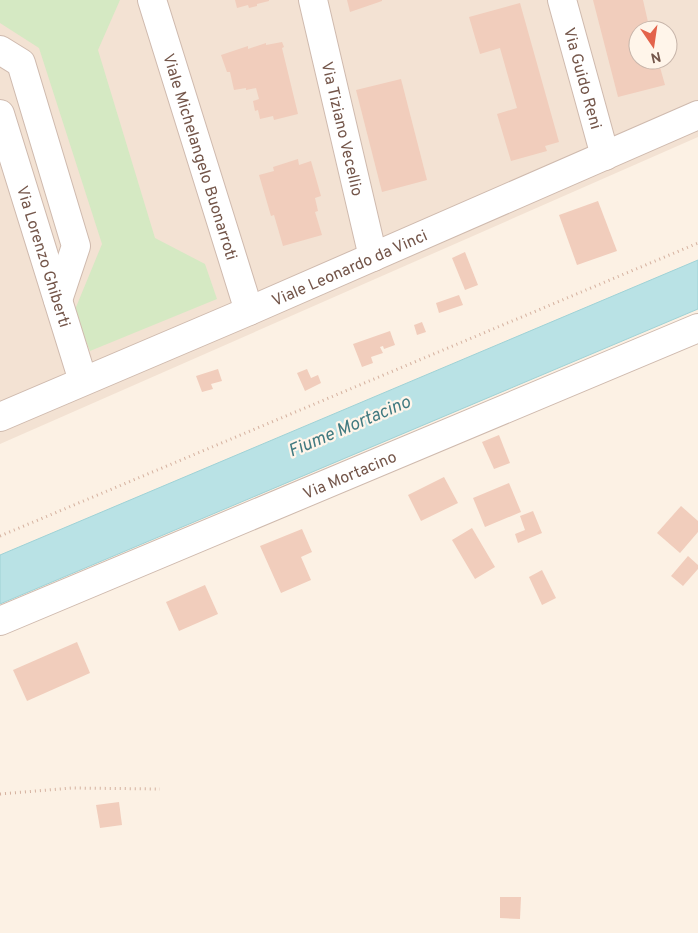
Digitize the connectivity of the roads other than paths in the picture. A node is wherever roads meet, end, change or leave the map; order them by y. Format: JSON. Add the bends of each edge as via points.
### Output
{"nodes":[{"id":1,"x":152,"y":0,"type":"edge"},
{"id":2,"x":313,"y":0,"type":"edge"},
{"id":3,"x":562,"y":0,"type":"edge"},
{"id":4,"x":0,"y":50,"type":"edge"},
{"id":5,"x":698,"y":115,"type":"edge"},
{"id":6,"x":2,"y":126,"type":"edge"},
{"id":7,"x":605,"y":156,"type":"junction"},
{"id":8,"x":373,"y":257,"type":"junction"},
{"id":9,"x":58,"y":300,"type":"junction"},
{"id":10,"x":249,"y":311,"type":"junction"},
{"id":11,"x":698,"y":328,"type":"edge"},
{"id":12,"x":83,"y":381,"type":"junction"},
{"id":13,"x":0,"y":417,"type":"edge"},
{"id":14,"x":0,"y":621,"type":"edge"}],
"edges":[{"from":1,"to":10,"type":"street","name":"Viale Michelangelo Buonarroti"},
{"from":2,"to":8,"type":"street","name":"Via Tiziano Vecellio"},
{"from":3,"to":7,"type":"street","name":"Via Guido Reni"},
{"from":4,"to":9,"type":"street","via":[[21,63],[76,246]]},
{"from":5,"to":7,"type":"street","name":"Viale Leonardo da Vinci"},
{"from":6,"to":9,"type":"street","name":"Via Lorenzo Ghiberti"},
{"from":7,"to":8,"type":"street","name":"Viale Leonardo da Vinci"},
{"from":8,"to":10,"type":"street","name":"Viale Leonardo da Vinci"},
{"from":9,"to":12,"type":"street","name":"Via Lorenzo Ghiberti"},
{"from":10,"to":12,"type":"street","name":"Viale Leonardo da Vinci"},
{"from":11,"to":14,"type":"street","name":"Via Mortacino"},
{"from":12,"to":13,"type":"street","name":"Viale Leonardo da Vinci"}]}
